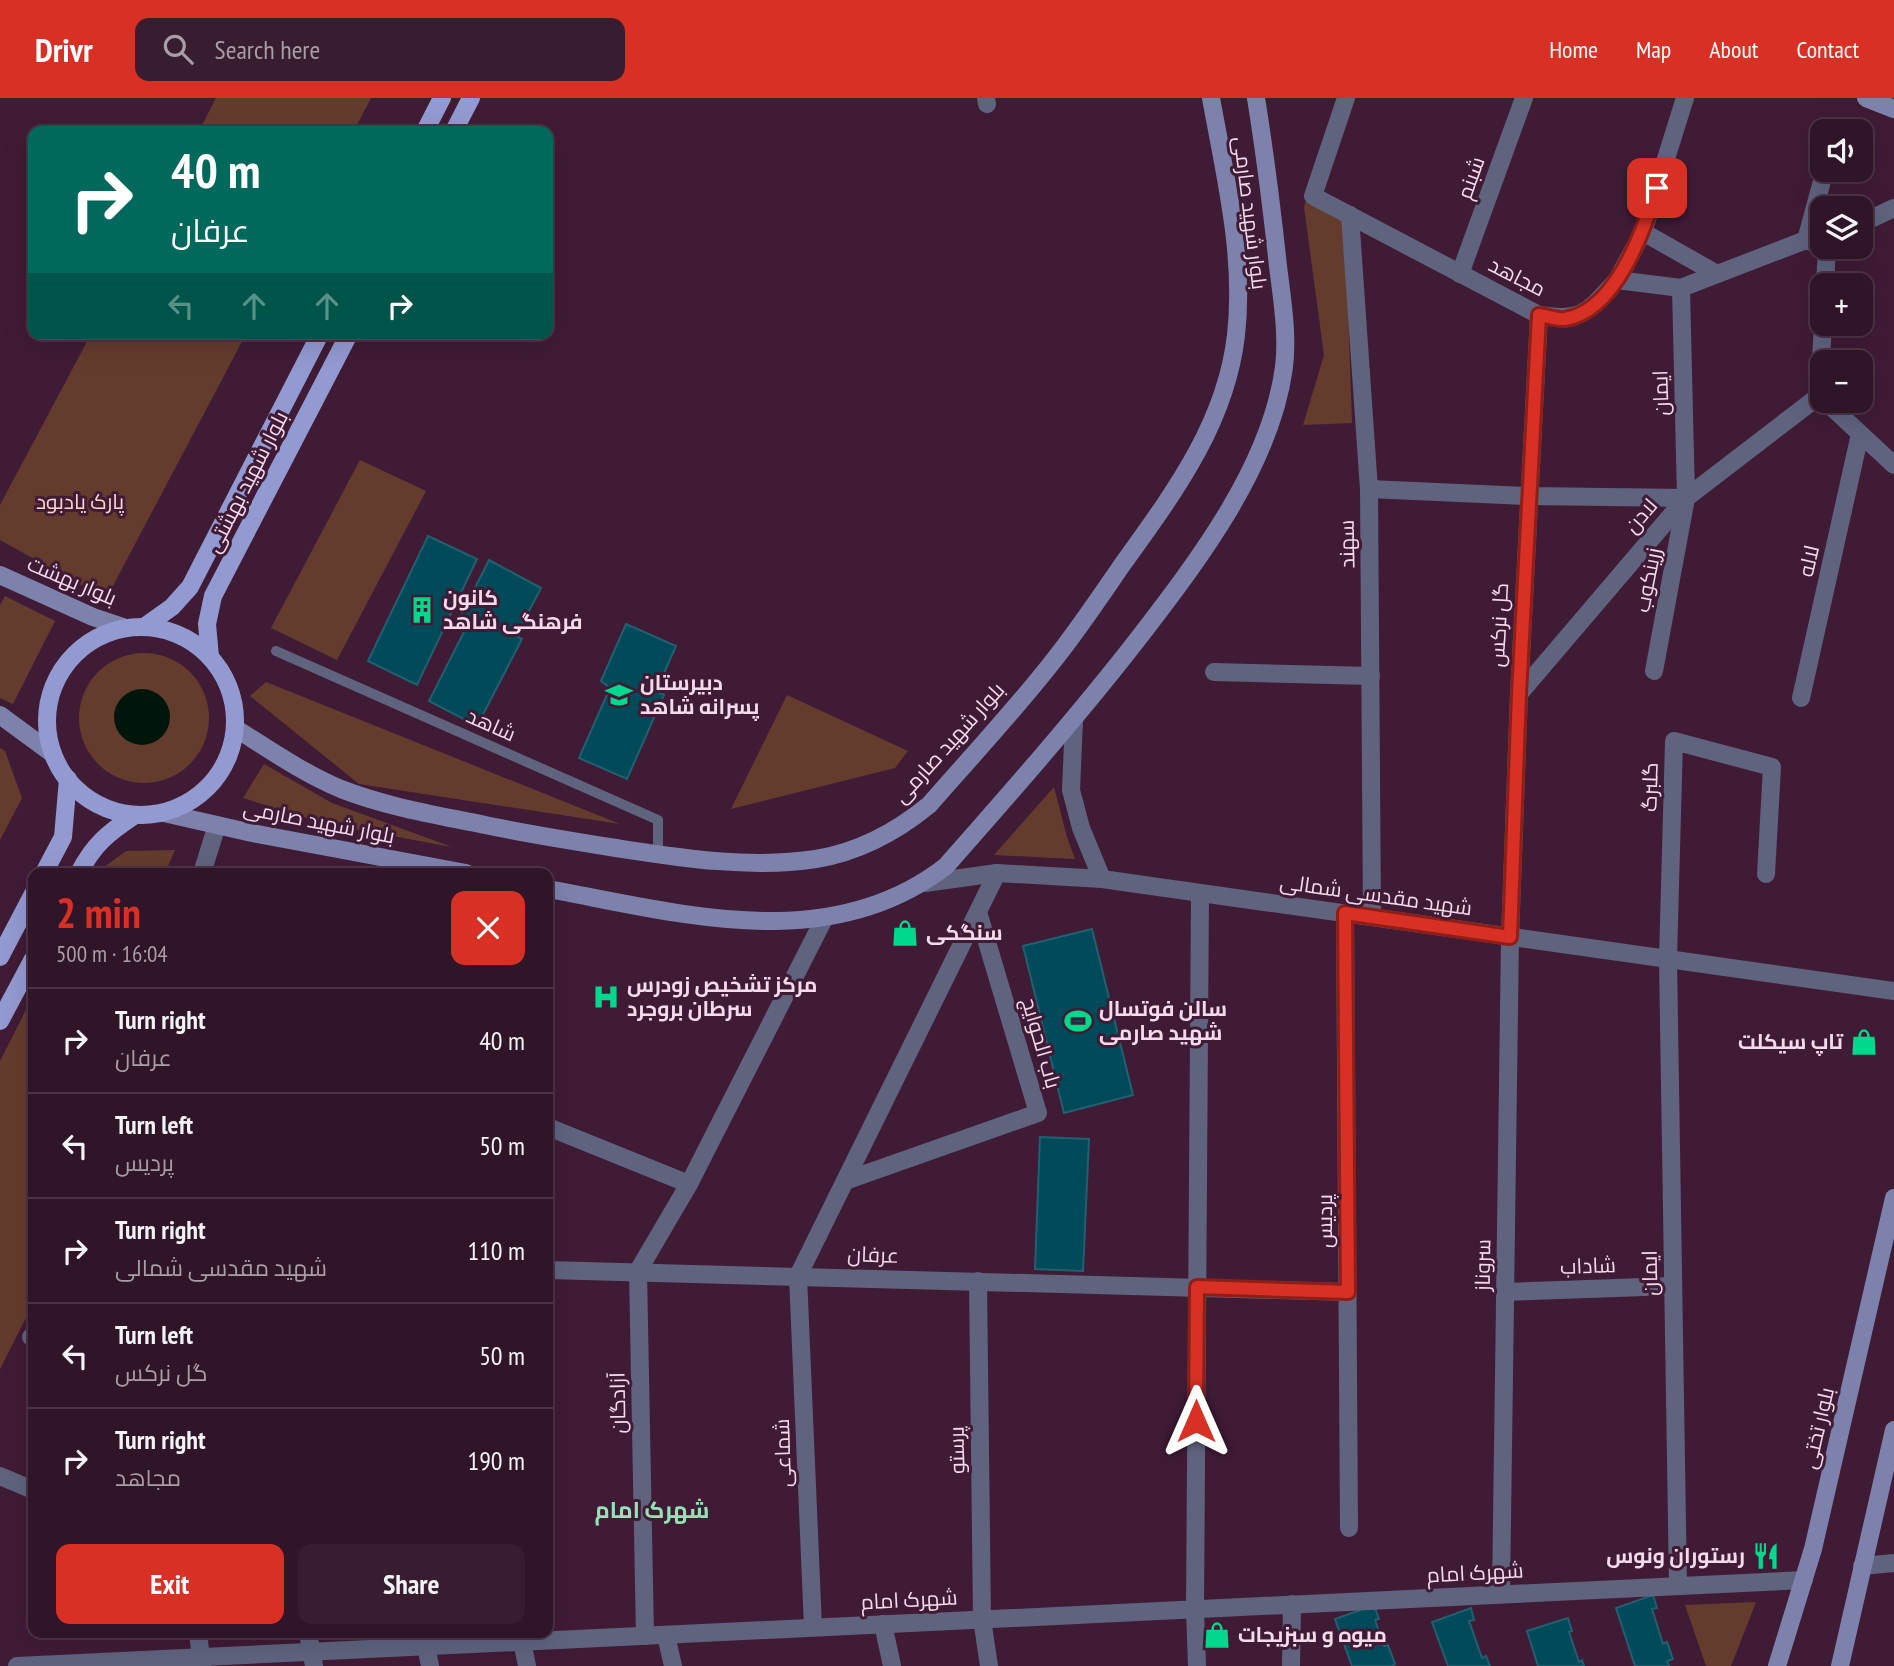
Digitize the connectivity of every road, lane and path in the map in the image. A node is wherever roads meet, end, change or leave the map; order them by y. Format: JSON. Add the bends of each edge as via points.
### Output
{"nodes":[{"id":1,"x":442,"y":98,"type":"edge"},
{"id":2,"x":471,"y":98,"type":"edge"},
{"id":3,"x":1211,"y":98,"type":"edge"},
{"id":4,"x":1256,"y":98,"type":"edge"},
{"id":5,"x":1346,"y":98,"type":"edge"},
{"id":6,"x":1524,"y":98,"type":"edge"},
{"id":7,"x":1685,"y":98,"type":"edge"},
{"id":8,"x":1866,"y":98,"type":"edge"},
{"id":9,"x":1894,"y":109,"type":"edge"},
{"id":10,"x":428,"y":126,"type":"edge"},
{"id":11,"x":457,"y":126,"type":"edge"},
{"id":12,"x":1894,"y":208,"type":"edge"},
{"id":13,"x":1350,"y":215,"type":"junction"},
{"id":14,"x":1873,"y":218,"type":"edge"},
{"id":15,"x":1643,"y":232,"type":"junction"},
{"id":16,"x":1810,"y":242,"type":"edge"},
{"id":17,"x":1460,"y":274,"type":"junction"},
{"id":18,"x":1717,"y":274,"type":"junction"},
{"id":19,"x":1617,"y":280,"type":"junction"},
{"id":20,"x":1681,"y":288,"type":"junction"},
{"id":21,"x":1539,"y":315,"type":"junction"},
{"id":22,"x":317,"y":340,"type":"edge"},
{"id":23,"x":346,"y":340,"type":"edge"},
{"id":24,"x":1810,"y":407,"type":"edge"},
{"id":25,"x":1838,"y":413,"type":"edge"},
{"id":26,"x":1860,"y":434,"type":"junction"},
{"id":27,"x":1894,"y":465,"type":"edge"},
{"id":28,"x":1369,"y":489,"type":"junction"},
{"id":29,"x":1528,"y":496,"type":"junction"},
{"id":30,"x":1686,"y":498,"type":"junction"},
{"id":31,"x":1,"y":578,"type":"edge"},
{"id":32,"x":135,"y":627,"type":"junction"},
{"id":33,"x":276,"y":652,"type":"dead end"},
{"id":34,"x":210,"y":657,"type":"junction"},
{"id":35,"x":1654,"y":671,"type":"dead end"},
{"id":36,"x":1214,"y":672,"type":"dead end"},
{"id":37,"x":1371,"y":676,"type":"junction"},
{"id":38,"x":1519,"y":694,"type":"junction"},
{"id":39,"x":1801,"y":698,"type":"dead end"},
{"id":40,"x":0,"y":715,"type":"edge"},
{"id":41,"x":1074,"y":720,"type":"junction"},
{"id":42,"x":235,"y":729,"type":"junction"},
{"id":43,"x":53,"y":754,"type":"junction"},
{"id":44,"x":68,"y":779,"type":"junction"},
{"id":45,"x":164,"y":813,"type":"junction"},
{"id":46,"x":135,"y":816,"type":"junction"},
{"id":47,"x":216,"y":825,"type":"junction"},
{"id":48,"x":658,"y":854,"type":"junction"},
{"id":49,"x":47,"y":868,"type":"edge"},
{"id":50,"x":82,"y":868,"type":"edge"},
{"id":51,"x":203,"y":868,"type":"edge"},
{"id":52,"x":440,"y":868,"type":"edge"},
{"id":53,"x":997,"y":873,"type":"junction"},
{"id":54,"x":1766,"y":874,"type":"dead end"},
{"id":55,"x":1102,"y":879,"type":"junction"},
{"id":56,"x":925,"y":883,"type":"junction"},
{"id":57,"x":553,"y":890,"type":"edge"},
{"id":58,"x":1200,"y":893,"type":"junction"},
{"id":59,"x":28,"y":904,"type":"edge"},
{"id":60,"x":978,"y":912,"type":"junction"},
{"id":61,"x":1345,"y":913,"type":"junction"},
{"id":62,"x":825,"y":917,"type":"junction"},
{"id":63,"x":1372,"y":917,"type":"junction"},
{"id":64,"x":1510,"y":937,"type":"junction"},
{"id":65,"x":0,"y":957,"type":"edge"},
{"id":66,"x":1668,"y":959,"type":"junction"},
{"id":67,"x":28,"y":968,"type":"edge"},
{"id":68,"x":1894,"y":991,"type":"edge"},
{"id":69,"x":0,"y":1021,"type":"edge"},
{"id":70,"x":553,"y":1129,"type":"edge"},
{"id":71,"x":845,"y":1181,"type":"junction"},
{"id":72,"x":688,"y":1184,"type":"junction"},
{"id":73,"x":1894,"y":1198,"type":"edge"},
{"id":74,"x":553,"y":1270,"type":"edge"},
{"id":75,"x":638,"y":1271,"type":"junction"},
{"id":76,"x":798,"y":1276,"type":"junction"},
{"id":77,"x":978,"y":1281,"type":"junction"},
{"id":78,"x":1673,"y":1286,"type":"junction"},
{"id":79,"x":1197,"y":1287,"type":"junction"},
{"id":80,"x":1348,"y":1292,"type":"junction"},
{"id":81,"x":1505,"y":1292,"type":"junction"},
{"id":82,"x":1894,"y":1430,"type":"edge"},
{"id":83,"x":0,"y":1476,"type":"edge"},
{"id":84,"x":28,"y":1488,"type":"edge"},
{"id":85,"x":1349,"y":1528,"type":"dead end"},
{"id":86,"x":1894,"y":1563,"type":"edge"},
{"id":87,"x":1862,"y":1566,"type":"junction"},
{"id":88,"x":1804,"y":1580,"type":"junction"},
{"id":89,"x":1678,"y":1586,"type":"junction"},
{"id":90,"x":1502,"y":1594,"type":"junction"},
{"id":91,"x":1292,"y":1604,"type":"junction"},
{"id":92,"x":1195,"y":1609,"type":"junction"},
{"id":93,"x":982,"y":1619,"type":"junction"},
{"id":94,"x":883,"y":1624,"type":"junction"},
{"id":95,"x":813,"y":1627,"type":"junction"},
{"id":96,"x":666,"y":1635,"type":"junction"},
{"id":97,"x":645,"y":1636,"type":"junction"},
{"id":98,"x":199,"y":1638,"type":"edge"},
{"id":99,"x":309,"y":1638,"type":"edge"},
{"id":100,"x":502,"y":1638,"type":"edge"},
{"id":101,"x":522,"y":1642,"type":"junction"},
{"id":102,"x":426,"y":1646,"type":"junction"},
{"id":103,"x":313,"y":1659,"type":"edge"},
{"id":104,"x":201,"y":1662,"type":"edge"},
{"id":105,"x":86,"y":1664,"type":"edge"},
{"id":106,"x":17,"y":1666,"type":"edge"},
{"id":107,"x":430,"y":1666,"type":"edge"},
{"id":108,"x":527,"y":1666,"type":"edge"},
{"id":109,"x":673,"y":1666,"type":"edge"},
{"id":110,"x":892,"y":1666,"type":"edge"},
{"id":111,"x":989,"y":1666,"type":"edge"},
{"id":112,"x":1197,"y":1666,"type":"edge"},
{"id":113,"x":1292,"y":1666,"type":"edge"},
{"id":114,"x":1777,"y":1666,"type":"edge"},
{"id":115,"x":1840,"y":1666,"type":"edge"}],
"edges":[{"from":1,"to":10,"type":"main road"},
{"from":2,"to":11,"type":"main road"},
{"from":3,"to":48,"type":"main road","name":"بلوار شهید صارمی","via":[[1238,279],[1236,338],[1228,379],[1219,408],[1170,500],[1054,661],[929,805],[884,837],[858,849],[780,863]]},
{"from":4,"to":41,"type":"main road","name":"بلوار شهید صارمی","via":[[1284,323],[1280,391],[1254,463],[1221,522]]},
{"from":5,"to":13,"type":"street","name":"مجاهد","via":[[1313,195]]},
{"from":6,"to":17,"type":"street","name":"شبنم"},
{"from":7,"to":15,"type":"street","name":"مجاهد"},
{"from":8,"to":9,"type":"main road"},
{"from":12,"to":14,"type":"street"},
{"from":13,"to":17,"type":"street","name":"مجاهد"},
{"from":13,"to":28,"type":"street","name":"سهند"},
{"from":15,"to":18,"type":"street"},
{"from":15,"to":19,"type":"street","name":"مجاهد"},
{"from":16,"to":18,"type":"street"},
{"from":17,"to":21,"type":"street","name":"مجاهد"},
{"from":18,"to":20,"type":"street"},
{"from":19,"to":20,"type":"street"},
{"from":19,"to":21,"type":"street","name":"مجاهد","via":[[1589,310],[1564,319]]},
{"from":20,"to":30,"type":"street","name":"ایمان"},
{"from":21,"to":29,"type":"street","name":"گل نرکس"},
{"from":22,"to":32,"type":"main road","name":"بلوار شهید بهشتی","via":[[190,587],[172,607]]},
{"from":23,"to":34,"type":"main road","name":"بلوار شهید بهشتی","via":[[213,596],[207,624]]},
{"from":24,"to":30,"type":"street","name":"لادن"},
{"from":25,"to":26,"type":"street"},
{"from":26,"to":27,"type":"street"},
{"from":26,"to":39,"type":"street","name":"لاله"},
{"from":28,"to":29,"type":"street"},
{"from":28,"to":37,"type":"street","name":"سهند"},
{"from":29,"to":30,"type":"street"},
{"from":29,"to":38,"type":"street","name":"گل نرکس"},
{"from":30,"to":35,"type":"street","name":"زرینکوب"},
{"from":30,"to":38,"type":"street","name":"لادن"},
{"from":31,"to":32,"type":"main road","name":"بلوار بهشت","via":[[93,617]]},
{"from":32,"to":34,"type":"main road","via":[[169,631]]},
{"from":32,"to":43,"type":"main road","via":[[104,635],[66,664],[48,707]]},
{"from":33,"to":48,"type":"lane","name":"شاهد","via":[[658,820]]},
{"from":34,"to":42,"type":"main road","via":[[225,678]]},
{"from":36,"to":37,"type":"street"},
{"from":37,"to":63,"type":"street","name":"سهند"},
{"from":38,"to":64,"type":"street","name":"گل نرکس"},
{"from":40,"to":43,"type":"main road"},
{"from":41,"to":55,"type":"street","via":[[1071,790]]},
{"from":41,"to":56,"type":"main road","name":"بلوار شهید صارمی","via":[[946,866]]},
{"from":42,"to":45,"type":"main road","via":[[228,757],[213,782],[191,801]]},
{"from":42,"to":48,"type":"main road","name":"بلوار شهید صارمی","via":[[341,789],[393,806]]},
{"from":43,"to":44,"type":"main road"},
{"from":44,"to":46,"type":"main road","via":[[93,803]]},
{"from":44,"to":49,"type":"main road","via":[[63,837]]},
{"from":45,"to":46,"type":"main road"},
{"from":45,"to":47,"type":"main road","name":"بلوار شهید صارمی"},
{"from":46,"to":50,"type":"main road","via":[[106,834]]},
{"from":47,"to":51,"type":"street"},
{"from":47,"to":52,"type":"main road","name":"بلوار شهید صارمی"},
{"from":53,"to":55,"type":"street","name":"شهید مقدسی شمالی"},
{"from":53,"to":56,"type":"street","name":"شهید مقدسی شمالی"},
{"from":53,"to":60,"type":"street"},
{"from":54,"to":66,"type":"street","name":"گلبرگ","via":[[1772,767],[1674,741]]},
{"from":55,"to":58,"type":"street","name":"شهید مقدسی شمالی"},
{"from":56,"to":62,"type":"main road","name":"بلوار شهید صارمی","via":[[893,898]]},
{"from":57,"to":62,"type":"main road","name":"بلوار شهید صارمی","via":[[719,919],[762,923]]},
{"from":58,"to":61,"type":"street","name":"شهید مقدسی شمالی"},
{"from":58,"to":79,"type":"street"},
{"from":59,"to":65,"type":"main road"},
{"from":60,"to":71,"type":"street"},
{"from":60,"to":71,"type":"street","name":"باب الحوایج","via":[[1038,1113]]},
{"from":61,"to":63,"type":"street","name":"شهید مقدسی شمالی"},
{"from":61,"to":80,"type":"street","name":"پردیس"},
{"from":62,"to":72,"type":"street"},
{"from":63,"to":64,"type":"street","name":"شهید مقدسی شمالی"},
{"from":64,"to":66,"type":"street","name":"شهید مقدسی شمالی"},
{"from":64,"to":81,"type":"street","name":"سروناز"},
{"from":66,"to":68,"type":"street","name":"شهید مقدسی شمالی"},
{"from":66,"to":78,"type":"street","name":"ایمان"},
{"from":67,"to":69,"type":"main road"},
{"from":70,"to":72,"type":"street"},
{"from":71,"to":76,"type":"street"},
{"from":72,"to":75,"type":"street"},
{"from":73,"to":88,"type":"main road","name":"بلوار تختی"},
{"from":74,"to":75,"type":"street","name":"عرفان"},
{"from":75,"to":76,"type":"street","name":"عرفان"},
{"from":75,"to":97,"type":"street","name":"آزادگان"},
{"from":76,"to":77,"type":"street","name":"عرفان"},
{"from":76,"to":95,"type":"street","name":"شماعی"},
{"from":77,"to":79,"type":"street","name":"عرفان"},
{"from":77,"to":93,"type":"street","name":"پرستو"},
{"from":78,"to":81,"type":"street","name":"شاداب"},
{"from":78,"to":89,"type":"street","name":"ایمان"},
{"from":79,"to":80,"type":"street","name":"عرفان"},
{"from":79,"to":92,"type":"street"},
{"from":80,"to":85,"type":"street","name":"پردیس"},
{"from":81,"to":90,"type":"street","name":"سروناز"},
{"from":82,"to":87,"type":"main road"},
{"from":83,"to":84,"type":"street"},
{"from":86,"to":87,"type":"street"},
{"from":87,"to":115,"type":"main road"},
{"from":88,"to":89,"type":"street","name":"شهرک امام"},
{"from":88,"to":114,"type":"main road","name":"بلوار تختی"},
{"from":89,"to":90,"type":"street","name":"شهرک امام"},
{"from":90,"to":91,"type":"street","name":"شهرک امام"},
{"from":91,"to":92,"type":"street","name":"شهرک امام"},
{"from":91,"to":113,"type":"street"},
{"from":92,"to":93,"type":"street","name":"شهرک امام"},
{"from":92,"to":112,"type":"street"},
{"from":93,"to":94,"type":"street","name":"شهرک امام"},
{"from":93,"to":111,"type":"street","name":"پرستو"},
{"from":94,"to":95,"type":"street","name":"شهرک امام"},
{"from":94,"to":110,"type":"street"},
{"from":95,"to":96,"type":"street","name":"شهرک امام"},
{"from":96,"to":97,"type":"street","name":"شهرک امام"},
{"from":96,"to":109,"type":"street"},
{"from":97,"to":101,"type":"street","name":"شهرک امام"},
{"from":98,"to":104,"type":"street"},
{"from":99,"to":103,"type":"street"},
{"from":100,"to":101,"type":"street","name":"شهرک امام"},
{"from":100,"to":102,"type":"street","name":"شهرک امام"},
{"from":101,"to":108,"type":"street"},
{"from":102,"to":103,"type":"street","name":"شهرک امام"},
{"from":102,"to":107,"type":"street"},
{"from":103,"to":104,"type":"street","name":"شهرک امام"},
{"from":104,"to":105,"type":"street","name":"شهرک امام"},
{"from":105,"to":106,"type":"street","name":"شهرک امام"}]}
